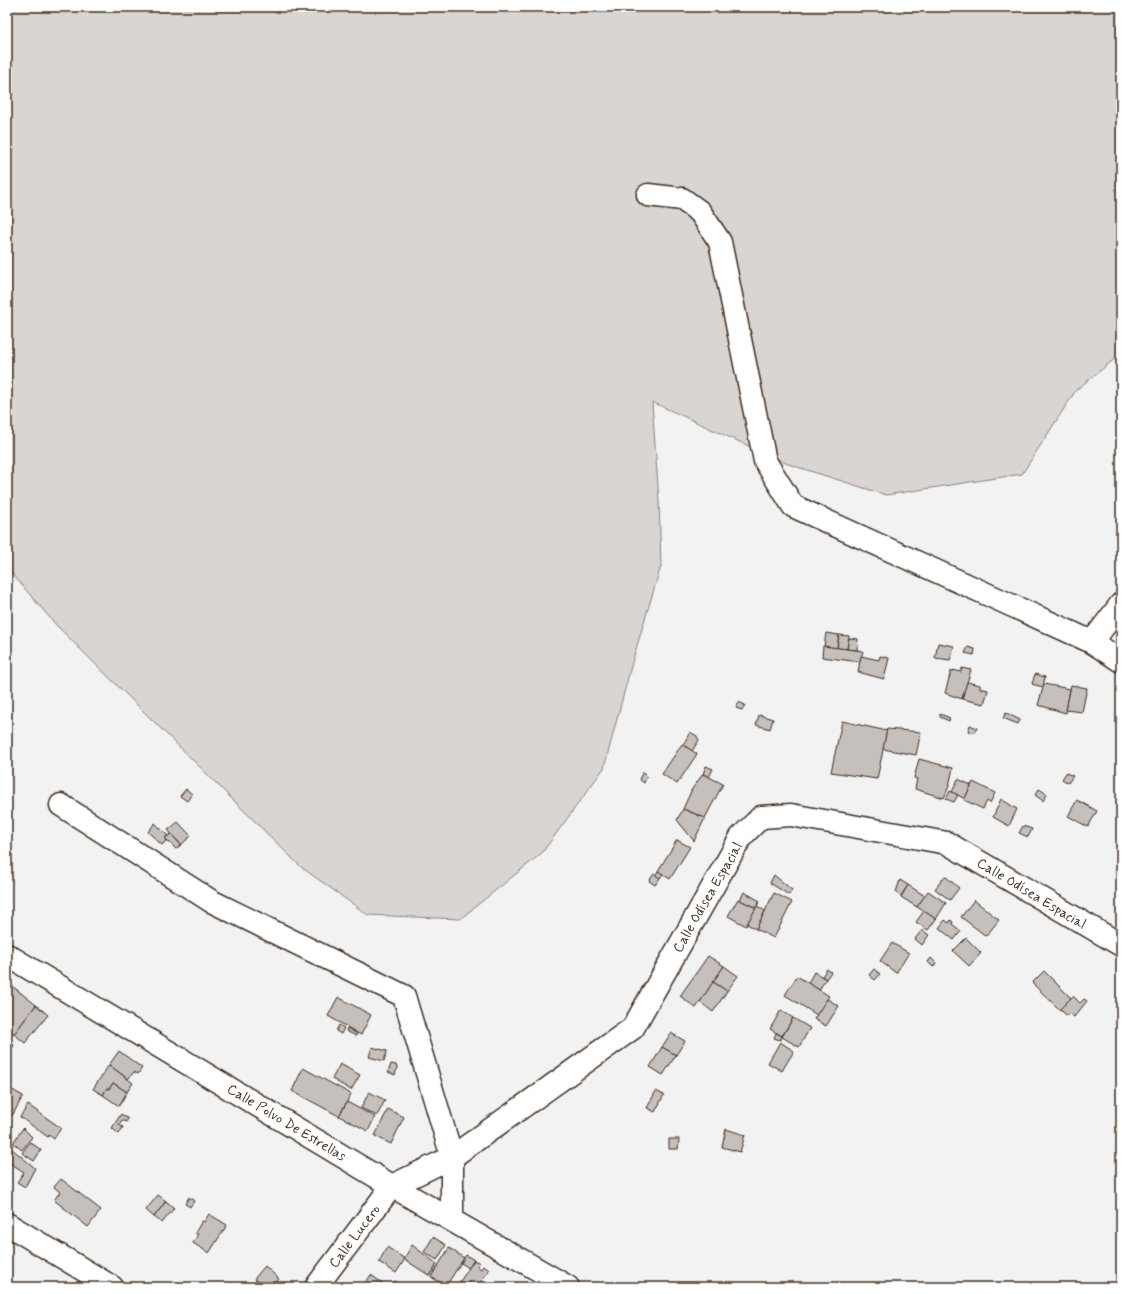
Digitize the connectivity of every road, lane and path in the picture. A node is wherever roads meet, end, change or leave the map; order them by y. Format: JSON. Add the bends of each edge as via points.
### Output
{"nodes":[{"id":1,"x":648,"y":195,"type":"dead end"},
{"id":2,"x":1121,"y":604,"type":"edge"},
{"id":3,"x":1092,"y":642,"type":"junction"},
{"id":4,"x":1121,"y":661,"type":"edge"},
{"id":5,"x":61,"y":805,"type":"dead end"},
{"id":6,"x":1121,"y":945,"type":"edge"},
{"id":7,"x":7,"y":955,"type":"edge"},
{"id":8,"x":452,"y":1157,"type":"junction"},
{"id":9,"x":392,"y":1186,"type":"junction"},
{"id":10,"x":452,"y":1220,"type":"junction"},
{"id":11,"x":7,"y":1224,"type":"edge"},
{"id":12,"x":112,"y":1287,"type":"edge"},
{"id":13,"x":316,"y":1287,"type":"edge"},
{"id":14,"x":568,"y":1287,"type":"edge"}],
"edges":[{"from":1,"to":3,"type":"street","via":[[682,199],[700,212],[720,242],[765,461],[793,506]]},
{"from":2,"to":3,"type":"street"},
{"from":3,"to":4,"type":"street"},
{"from":5,"to":8,"type":"street","via":[[211,900],[404,996]]},
{"from":6,"to":8,"type":"street","name":"Calle Odísea Espacial","via":[[947,843],[791,815],[761,816],[741,837],[633,1028]]},
{"from":7,"to":9,"type":"street","name":"Calle Polvo De Estrellas"},
{"from":8,"to":9,"type":"street","name":"Calle Odísea Espacial"},
{"from":8,"to":10,"type":"street"},
{"from":9,"to":10,"type":"street","name":"Calle Polvo De Estrellas"},
{"from":9,"to":13,"type":"street","name":"Calle Lucero"},
{"from":10,"to":14,"type":"street","name":"Calle Polvo De Estrellas"},
{"from":11,"to":12,"type":"street"}]}
